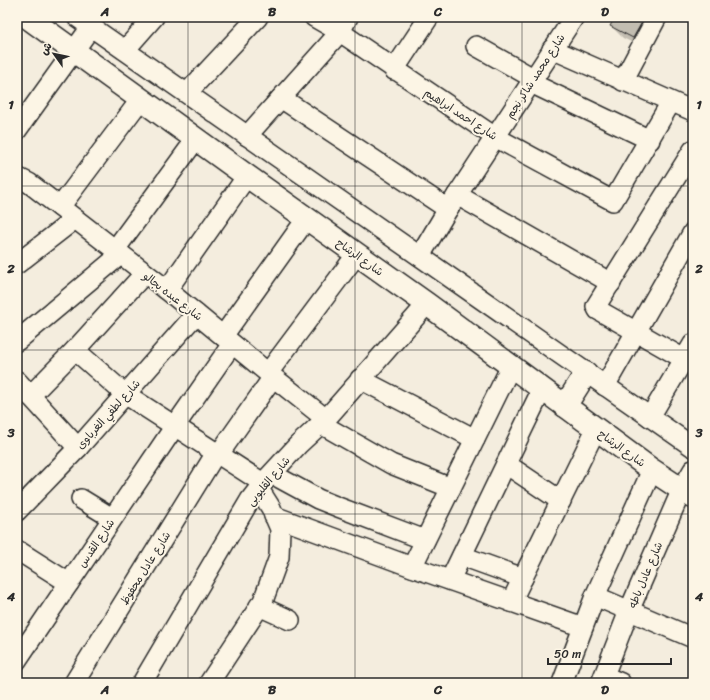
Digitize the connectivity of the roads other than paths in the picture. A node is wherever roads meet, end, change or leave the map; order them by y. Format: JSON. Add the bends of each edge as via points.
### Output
{"nodes":[{"id":1,"x":27,"y":17,"type":"edge"},
{"id":2,"x":154,"y":17,"type":"edge"},
{"id":3,"x":258,"y":17,"type":"edge"},
{"id":4,"x":314,"y":17,"type":"edge"},
{"id":5,"x":429,"y":17,"type":"edge"},
{"id":6,"x":574,"y":17,"type":"edge"},
{"id":7,"x":657,"y":17,"type":"edge"},
{"id":8,"x":84,"y":22,"type":"edge"},
{"id":9,"x":344,"y":25,"type":"edge"},
{"id":10,"x":476,"y":46,"type":"dead end"},
{"id":11,"x":125,"y":50,"type":"junction"},
{"id":12,"x":552,"y":50,"type":"junction"},
{"id":13,"x":74,"y":51,"type":"junction"},
{"id":14,"x":394,"y":70,"type":"junction"},
{"id":15,"x":532,"y":80,"type":"junction"},
{"id":16,"x":622,"y":81,"type":"junction"},
{"id":17,"x":187,"y":93,"type":"junction"},
{"id":18,"x":280,"y":98,"type":"junction"},
{"id":19,"x":141,"y":99,"type":"junction"},
{"id":20,"x":671,"y":102,"type":"junction"},
{"id":21,"x":692,"y":108,"type":"edge"},
{"id":22,"x":17,"y":130,"type":"edge"},
{"id":23,"x":247,"y":136,"type":"junction"},
{"id":24,"x":495,"y":137,"type":"junction"},
{"id":25,"x":196,"y":139,"type":"junction"},
{"id":26,"x":650,"y":140,"type":"junction"},
{"id":27,"x":693,"y":150,"type":"edge"},
{"id":28,"x":247,"y":176,"type":"junction"},
{"id":29,"x":21,"y":184,"type":"edge"},
{"id":30,"x":453,"y":202,"type":"junction"},
{"id":31,"x":60,"y":208,"type":"junction"},
{"id":32,"x":307,"y":218,"type":"junction"},
{"id":33,"x":75,"y":219,"type":"junction"},
{"id":34,"x":693,"y":232,"type":"edge"},
{"id":35,"x":117,"y":253,"type":"junction"},
{"id":36,"x":357,"y":254,"type":"junction"},
{"id":37,"x":420,"y":256,"type":"junction"},
{"id":38,"x":17,"y":264,"type":"edge"},
{"id":39,"x":144,"y":273,"type":"junction"},
{"id":40,"x":611,"y":282,"type":"junction"},
{"id":41,"x":167,"y":290,"type":"junction"},
{"id":42,"x":427,"y":304,"type":"junction"},
{"id":43,"x":196,"y":314,"type":"junction"},
{"id":44,"x":636,"y":332,"type":"junction"},
{"id":45,"x":228,"y":340,"type":"junction"},
{"id":46,"x":17,"y":341,"type":"edge"},
{"id":47,"x":75,"y":350,"type":"junction"},
{"id":48,"x":690,"y":356,"type":"edge"},
{"id":49,"x":511,"y":366,"type":"junction"},
{"id":50,"x":586,"y":373,"type":"junction"},
{"id":51,"x":270,"y":375,"type":"junction"},
{"id":52,"x":360,"y":378,"type":"junction"},
{"id":53,"x":17,"y":381,"type":"edge"},
{"id":54,"x":605,"y":386,"type":"junction"},
{"id":55,"x":542,"y":389,"type":"junction"},
{"id":56,"x":125,"y":394,"type":"junction"},
{"id":57,"x":30,"y":396,"type":"junction"},
{"id":58,"x":565,"y":406,"type":"junction"},
{"id":59,"x":650,"y":416,"type":"junction"},
{"id":60,"x":324,"y":421,"type":"junction"},
{"id":61,"x":175,"y":426,"type":"junction"},
{"id":62,"x":596,"y":429,"type":"junction"},
{"id":63,"x":475,"y":439,"type":"junction"},
{"id":64,"x":693,"y":447,"type":"edge"},
{"id":65,"x":78,"y":448,"type":"junction"},
{"id":66,"x":218,"y":454,"type":"junction"},
{"id":67,"x":506,"y":464,"type":"junction"},
{"id":68,"x":652,"y":470,"type":"junction"},
{"id":69,"x":693,"y":470,"type":"edge"},
{"id":70,"x":265,"y":482,"type":"junction"},
{"id":71,"x":450,"y":488,"type":"junction"},
{"id":72,"x":688,"y":493,"type":"edge"},
{"id":73,"x":21,"y":499,"type":"edge"},
{"id":74,"x":81,"y":499,"type":"dead end"},
{"id":75,"x":561,"y":501,"type":"junction"},
{"id":76,"x":274,"y":516,"type":"junction"},
{"id":77,"x":112,"y":518,"type":"junction"},
{"id":78,"x":425,"y":540,"type":"junction"},
{"id":79,"x":17,"y":550,"type":"edge"},
{"id":80,"x":462,"y":556,"type":"junction"},
{"id":81,"x":412,"y":567,"type":"junction"},
{"id":82,"x":523,"y":578,"type":"junction"},
{"id":83,"x":450,"y":580,"type":"junction"},
{"id":84,"x":69,"y":583,"type":"junction"},
{"id":85,"x":595,"y":596,"type":"junction"},
{"id":86,"x":511,"y":602,"type":"junction"},
{"id":87,"x":259,"y":606,"type":"junction"},
{"id":88,"x":629,"y":611,"type":"junction"},
{"id":89,"x":290,"y":620,"type":"dead end"},
{"id":90,"x":583,"y":627,"type":"junction"},
{"id":91,"x":693,"y":638,"type":"edge"},
{"id":92,"x":17,"y":660,"type":"edge"},
{"id":93,"x":609,"y":681,"type":"edge"},
{"id":94,"x":74,"y":683,"type":"edge"},
{"id":95,"x":142,"y":683,"type":"edge"},
{"id":96,"x":209,"y":683,"type":"edge"},
{"id":97,"x":562,"y":683,"type":"edge"}],
"edges":[{"from":1,"to":13,"type":"main road","name":"شارع الرشاح"},
{"from":2,"to":11,"type":"street"},
{"from":3,"to":17,"type":"street"},
{"from":4,"to":9,"type":"street","name":"شارع احمد ابراهيم"},
{"from":5,"to":14,"type":"street"},
{"from":6,"to":12,"type":"street","name":"شارع محمد شاكر نجم"},
{"from":7,"to":16,"type":"street"},
{"from":8,"to":11,"type":"street"},
{"from":8,"to":13,"type":"street"},
{"from":9,"to":14,"type":"street","name":"شارع احمد ابراهيم"},
{"from":9,"to":18,"type":"street"},
{"from":10,"to":15,"type":"street"},
{"from":11,"to":17,"type":"street"},
{"from":12,"to":15,"type":"street","name":"شارع محمد شاكر نجم"},
{"from":12,"to":16,"type":"street"},
{"from":13,"to":19,"type":"main road","name":"شارع الرشاح"},
{"from":13,"to":22,"type":"street"},
{"from":14,"to":24,"type":"street","name":"شارع احمد ابراهيم"},
{"from":15,"to":24,"type":"street","name":"شارع محمد شاكر نجم"},
{"from":15,"to":26,"type":"street"},
{"from":16,"to":20,"type":"street"},
{"from":17,"to":23,"type":"street"},
{"from":18,"to":23,"type":"street"},
{"from":18,"to":30,"type":"street"},
{"from":19,"to":25,"type":"main road","name":"شارع الرشاح"},
{"from":19,"to":31,"type":"street"},
{"from":20,"to":21,"type":"street"},
{"from":20,"to":26,"type":"street"},
{"from":23,"to":37,"type":"street"},
{"from":24,"to":26,"type":"street","name":"شارع احمد ابراهيم","via":[[613,201]]},
{"from":24,"to":30,"type":"street","name":"شارع محمد شاكر نجم"},
{"from":25,"to":28,"type":"main road","name":"شارع الرشاح"},
{"from":25,"to":35,"type":"street"},
{"from":27,"to":40,"type":"street"},
{"from":28,"to":32,"type":"main road","name":"شارع الرشاح"},
{"from":28,"to":41,"type":"street"},
{"from":29,"to":31,"type":"street","name":"شارع عبده بجالو"},
{"from":30,"to":37,"type":"street","name":"شارع محمد شاكر نجم"},
{"from":30,"to":40,"type":"street"},
{"from":31,"to":33,"type":"street","name":"شارع عبده بجالو"},
{"from":32,"to":36,"type":"main road","name":"شارع الرشاح"},
{"from":32,"to":45,"type":"street","name":"شارع القدس"},
{"from":33,"to":35,"type":"street","name":"شارع عبده بجالو"},
{"from":33,"to":38,"type":"street"},
{"from":34,"to":44,"type":"street"},
{"from":35,"to":39,"type":"street","name":"شارع عبده بجالو"},
{"from":35,"to":46,"type":"street"},
{"from":36,"to":42,"type":"main road","name":"شارع الرشاح"},
{"from":36,"to":51,"type":"street","name":"شارع عادل محفوظ"},
{"from":37,"to":50,"type":"street"},
{"from":39,"to":41,"type":"street","name":"شارع عبده بجالو"},
{"from":39,"to":47,"type":"street"},
{"from":40,"to":44,"type":"street","via":[[596,306],[598,310]]},
{"from":41,"to":43,"type":"street","name":"شارع عبده بجالو"},
{"from":42,"to":49,"type":"main road","name":"شارع الرشاح"},
{"from":42,"to":52,"type":"street","name":"شارع القليوبى"},
{"from":43,"to":45,"type":"street","name":"شارع عبده بجالو"},
{"from":43,"to":56,"type":"street","name":"شارع لطفي الغرباوى"},
{"from":44,"to":48,"type":"street"},
{"from":44,"to":54,"type":"street"},
{"from":45,"to":51,"type":"street","name":"شارع عبده بجالو"},
{"from":45,"to":61,"type":"street","name":"شارع القدس"},
{"from":47,"to":56,"type":"street"},
{"from":47,"to":57,"type":"street"},
{"from":48,"to":59,"type":"street"},
{"from":49,"to":55,"type":"main road","name":"شارع الرشاح"},
{"from":49,"to":63,"type":"street"},
{"from":50,"to":54,"type":"street"},
{"from":50,"to":58,"type":"main road"},
{"from":51,"to":60,"type":"street","name":"شارع عبده بجالو"},
{"from":51,"to":66,"type":"street","name":"شارع عادل محفوظ"},
{"from":52,"to":60,"type":"street","name":"شارع القليوبى"},
{"from":52,"to":63,"type":"street"},
{"from":53,"to":57,"type":"street"},
{"from":54,"to":59,"type":"street"},
{"from":55,"to":58,"type":"main road","name":"شارع الرشاح"},
{"from":55,"to":67,"type":"street"},
{"from":56,"to":61,"type":"street"},
{"from":56,"to":65,"type":"street","name":"شارع لطفي الغرباوى"},
{"from":57,"to":65,"type":"street"},
{"from":58,"to":62,"type":"main road","name":"شارع الرشاح"},
{"from":59,"to":64,"type":"street"},
{"from":60,"to":70,"type":"street","name":"شارع القليوبى","via":[[298,445]]},
{"from":60,"to":71,"type":"street","name":"شارع عبده بجالو","via":[[392,464]]},
{"from":61,"to":66,"type":"street"},
{"from":61,"to":77,"type":"street","name":"شارع القدس"},
{"from":62,"to":68,"type":"main road","name":"شارع الرشاح"},
{"from":62,"to":75,"type":"street"},
{"from":63,"to":71,"type":"street"},
{"from":65,"to":73,"type":"street","name":"شارع لطفي الغرباوى"},
{"from":66,"to":70,"type":"street"},
{"from":66,"to":94,"type":"street","name":"شارع عادل محفوظ"},
{"from":67,"to":75,"type":"street"},
{"from":67,"to":80,"type":"street"},
{"from":68,"to":72,"type":"main road","name":"شارع الرشاح"},
{"from":68,"to":85,"type":"street"},
{"from":69,"to":72,"type":"street","name":"شارع عادل باطه"},
{"from":70,"to":76,"type":"street"},
{"from":70,"to":78,"type":"street"},
{"from":70,"to":95,"type":"street","name":"شارع القليوبى","via":[[250,500]]},
{"from":71,"to":78,"type":"street"},
{"from":72,"to":88,"type":"street","name":"شارع عادل باطه"},
{"from":74,"to":77,"type":"street"},
{"from":75,"to":82,"type":"street"},
{"from":76,"to":81,"type":"street"},
{"from":76,"to":87,"type":"street","via":[[280,529],[279,557]]},
{"from":77,"to":84,"type":"street","name":"شارع القدس"},
{"from":78,"to":81,"type":"street"},
{"from":79,"to":84,"type":"street"},
{"from":80,"to":82,"type":"street"},
{"from":80,"to":83,"type":"street"},
{"from":81,"to":83,"type":"street"},
{"from":82,"to":86,"type":"street"},
{"from":83,"to":86,"type":"street"},
{"from":84,"to":92,"type":"street","name":"شارع القدس"},
{"from":85,"to":88,"type":"street"},
{"from":85,"to":90,"type":"street"},
{"from":86,"to":90,"type":"street"},
{"from":87,"to":89,"type":"street"},
{"from":87,"to":96,"type":"street"},
{"from":88,"to":91,"type":"street"},
{"from":88,"to":93,"type":"street","name":"شارع عادل باطه"},
{"from":90,"to":97,"type":"street"}]}
